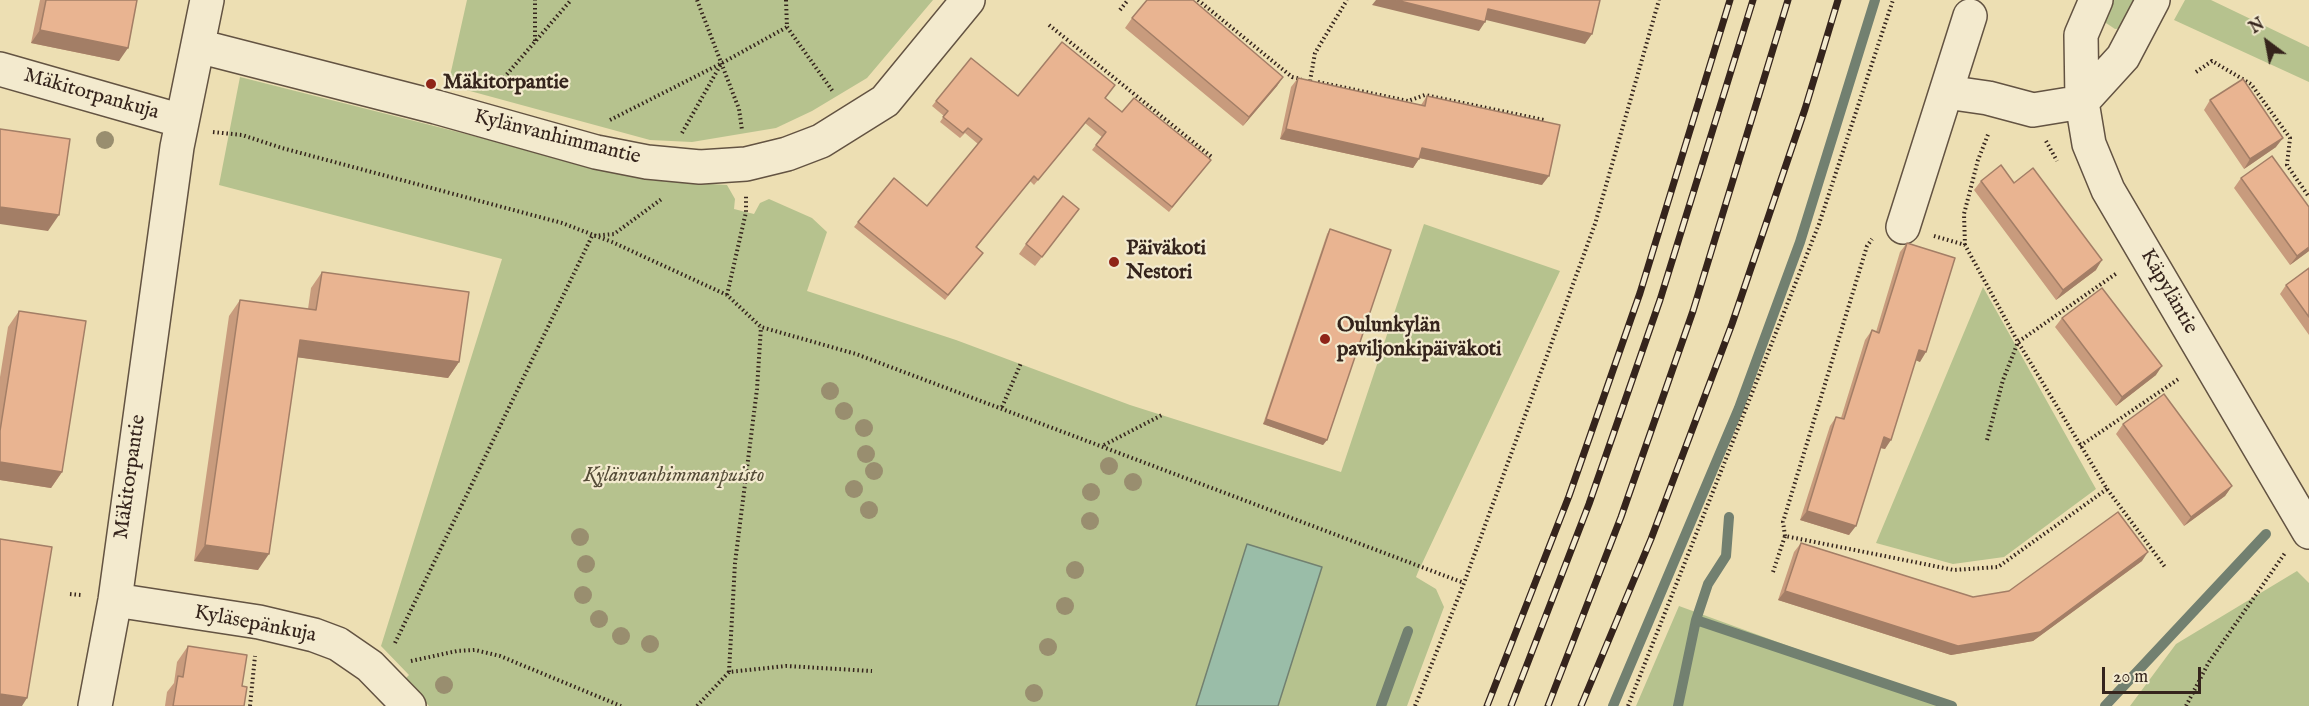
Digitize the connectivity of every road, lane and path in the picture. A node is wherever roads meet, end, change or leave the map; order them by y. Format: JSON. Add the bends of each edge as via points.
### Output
{"nodes":[{"id":1,"x":207,"y":0,"type":"edge"},
{"id":2,"x":571,"y":0,"type":"edge"},
{"id":3,"x":697,"y":0,"type":"edge"},
{"id":4,"x":786,"y":0,"type":"edge"},
{"id":5,"x":968,"y":0,"type":"edge"},
{"id":6,"x":1128,"y":0,"type":"edge"},
{"id":7,"x":1198,"y":0,"type":"edge"},
{"id":8,"x":1347,"y":0,"type":"edge"},
{"id":9,"x":1659,"y":0,"type":"edge"},
{"id":10,"x":1893,"y":0,"type":"edge"},
{"id":11,"x":2096,"y":0,"type":"edge"},
{"id":12,"x":2153,"y":0,"type":"edge"},
{"id":13,"x":537,"y":1,"type":"edge"},
{"id":14,"x":1120,"y":10,"type":"dead end"},
{"id":15,"x":1970,"y":16,"type":"dead end"},
{"id":16,"x":1049,"y":25,"type":"dead end"},
{"id":17,"x":787,"y":27,"type":"junction"},
{"id":18,"x":535,"y":41,"type":"junction"},
{"id":19,"x":198,"y":46,"type":"junction"},
{"id":20,"x":722,"y":63,"type":"junction"},
{"id":21,"x":0,"y":69,"type":"edge"},
{"id":22,"x":2196,"y":72,"type":"dead end"},
{"id":23,"x":1310,"y":81,"type":"junction"},
{"id":24,"x":493,"y":91,"type":"dead end"},
{"id":25,"x":1946,"y":92,"type":"junction"},
{"id":26,"x":835,"y":94,"type":"dead end"},
{"id":27,"x":2000,"y":101,"type":"junction"},
{"id":28,"x":2082,"y":102,"type":"junction"},
{"id":29,"x":1544,"y":120,"type":"edge"},
{"id":30,"x":183,"y":121,"type":"junction"},
{"id":31,"x":602,"y":124,"type":"dead end"},
{"id":32,"x":214,"y":132,"type":"dead end"},
{"id":33,"x":742,"y":132,"type":"dead end"},
{"id":34,"x":681,"y":135,"type":"dead end"},
{"id":35,"x":1213,"y":158,"type":"edge"},
{"id":36,"x":691,"y":166,"type":"junction"},
{"id":37,"x":747,"y":191,"type":"dead end"},
{"id":38,"x":2309,"y":197,"type":"edge"},
{"id":39,"x":1903,"y":227,"type":"junction"},
{"id":40,"x":592,"y":236,"type":"junction"},
{"id":41,"x":1965,"y":245,"type":"junction"},
{"id":42,"x":2119,"y":272,"type":"dead end"},
{"id":43,"x":727,"y":295,"type":"junction"},
{"id":44,"x":761,"y":327,"type":"junction"},
{"id":45,"x":2018,"y":342,"type":"junction"},
{"id":46,"x":1021,"y":363,"type":"dead end"},
{"id":47,"x":2180,"y":378,"type":"dead end"},
{"id":48,"x":1002,"y":408,"type":"junction"},
{"id":49,"x":1162,"y":415,"type":"dead end"},
{"id":50,"x":1987,"y":440,"type":"dead end"},
{"id":51,"x":1103,"y":445,"type":"junction"},
{"id":52,"x":2080,"y":446,"type":"junction"},
{"id":53,"x":2107,"y":489,"type":"junction"},
{"id":54,"x":2308,"y":530,"type":"edge"},
{"id":55,"x":1785,"y":536,"type":"junction"},
{"id":56,"x":2165,"y":567,"type":"dead end"},
{"id":57,"x":1773,"y":572,"type":"dead end"},
{"id":58,"x":1464,"y":583,"type":"junction"},
{"id":59,"x":115,"y":600,"type":"junction"},
{"id":60,"x":259,"y":622,"type":"junction"},
{"id":61,"x":393,"y":648,"type":"dead end"},
{"id":62,"x":409,"y":661,"type":"dead end"},
{"id":63,"x":872,"y":671,"type":"dead end"},
{"id":64,"x":729,"y":672,"type":"junction"},
{"id":65,"x":95,"y":706,"type":"edge"},
{"id":66,"x":250,"y":706,"type":"edge"},
{"id":67,"x":409,"y":706,"type":"edge"},
{"id":68,"x":621,"y":706,"type":"edge"},
{"id":69,"x":698,"y":706,"type":"edge"},
{"id":70,"x":1415,"y":706,"type":"edge"},
{"id":71,"x":1628,"y":706,"type":"edge"},
{"id":72,"x":2186,"y":706,"type":"edge"}],
"edges":[{"from":1,"to":19,"type":"street","name":"Mäkitorpantie"},
{"from":2,"to":18,"type":"path"},
{"from":3,"to":20,"type":"path"},
{"from":4,"to":17,"type":"path"},
{"from":5,"to":36,"type":"street","name":"Kylänvanhimmantie","via":[[885,102],[852,124],[787,154],[746,164]]},
{"from":6,"to":14,"type":"path"},
{"from":7,"to":23,"type":"path","via":[[1292,77]]},
{"from":8,"to":23,"type":"path","via":[[1315,53]]},
{"from":9,"to":58,"type":"path","via":[[1594,224]]},
{"from":10,"to":71,"type":"path","via":[[1819,224]]},
{"from":11,"to":28,"type":"street","name":"Käpyläntie","via":[[2081,35]]},
{"from":12,"to":28,"type":"street","via":[[2123,57]]},
{"from":13,"to":18,"type":"path"},
{"from":15,"to":25,"type":"street"},
{"from":16,"to":35,"type":"path"},
{"from":17,"to":20,"type":"path"},
{"from":17,"to":26,"type":"path"},
{"from":18,"to":24,"type":"path"},
{"from":19,"to":30,"type":"street","name":"Mäkitorpantie"},
{"from":19,"to":36,"type":"street","name":"Kylänvanhimmantie","via":[[596,152]]},
{"from":20,"to":31,"type":"path"},
{"from":20,"to":33,"type":"path","via":[[739,109]]},
{"from":20,"to":34,"type":"path"},
{"from":21,"to":30,"type":"street","name":"Mäkitorpankuja"},
{"from":22,"to":38,"type":"path","via":[[2212,61],[2252,84],[2290,138],[2287,165]]},
{"from":23,"to":29,"type":"path","via":[[1408,101],[1425,94]]},
{"from":25,"to":27,"type":"street"},
{"from":25,"to":39,"type":"street"},
{"from":27,"to":28,"type":"street","via":[[2033,110]]},
{"from":27,"to":41,"type":"path","via":[[1978,160],[1964,214]]},
{"from":28,"to":54,"type":"street","name":"Käpyläntie","via":[[2089,144],[2108,190]]},
{"from":30,"to":59,"type":"street","name":"Mäkitorpantie"},
{"from":32,"to":40,"type":"path","via":[[242,135],[562,223]]},
{"from":36,"to":40,"type":"path","via":[[670,192],[630,224],[614,234]]},
{"from":37,"to":43,"type":"path"},
{"from":39,"to":41,"type":"path"},
{"from":39,"to":55,"type":"path","via":[[1879,230],[1867,246],[1783,522]]},
{"from":40,"to":43,"type":"path"},
{"from":40,"to":61,"type":"path"},
{"from":41,"to":45,"type":"path"},
{"from":42,"to":45,"type":"path"},
{"from":43,"to":44,"type":"path"},
{"from":44,"to":48,"type":"path","via":[[856,354]]},
{"from":44,"to":64,"type":"path","via":[[735,563]]},
{"from":45,"to":50,"type":"path"},
{"from":45,"to":52,"type":"path"},
{"from":46,"to":48,"type":"path"},
{"from":47,"to":52,"type":"path"},
{"from":48,"to":51,"type":"path"},
{"from":49,"to":51,"type":"path"},
{"from":51,"to":58,"type":"path"},
{"from":52,"to":53,"type":"path"},
{"from":53,"to":55,"type":"path","via":[[1998,567],[1954,570]]},
{"from":53,"to":56,"type":"path"},
{"from":54,"to":72,"type":"path","via":[[2250,600],[2209,662]]},
{"from":55,"to":57,"type":"path"},
{"from":58,"to":70,"type":"path"},
{"from":59,"to":60,"type":"street","name":"Kyläsepänkuja"},
{"from":59,"to":65,"type":"street","name":"Mäkitorpantie"},
{"from":60,"to":66,"type":"path"},
{"from":60,"to":67,"type":"street","name":"Kyläsepänkuja","via":[[338,644],[370,666]]},
{"from":62,"to":68,"type":"path","via":[[475,650],[500,656]]},
{"from":63,"to":64,"type":"path","via":[[786,666]]},
{"from":64,"to":69,"type":"path"}]}
